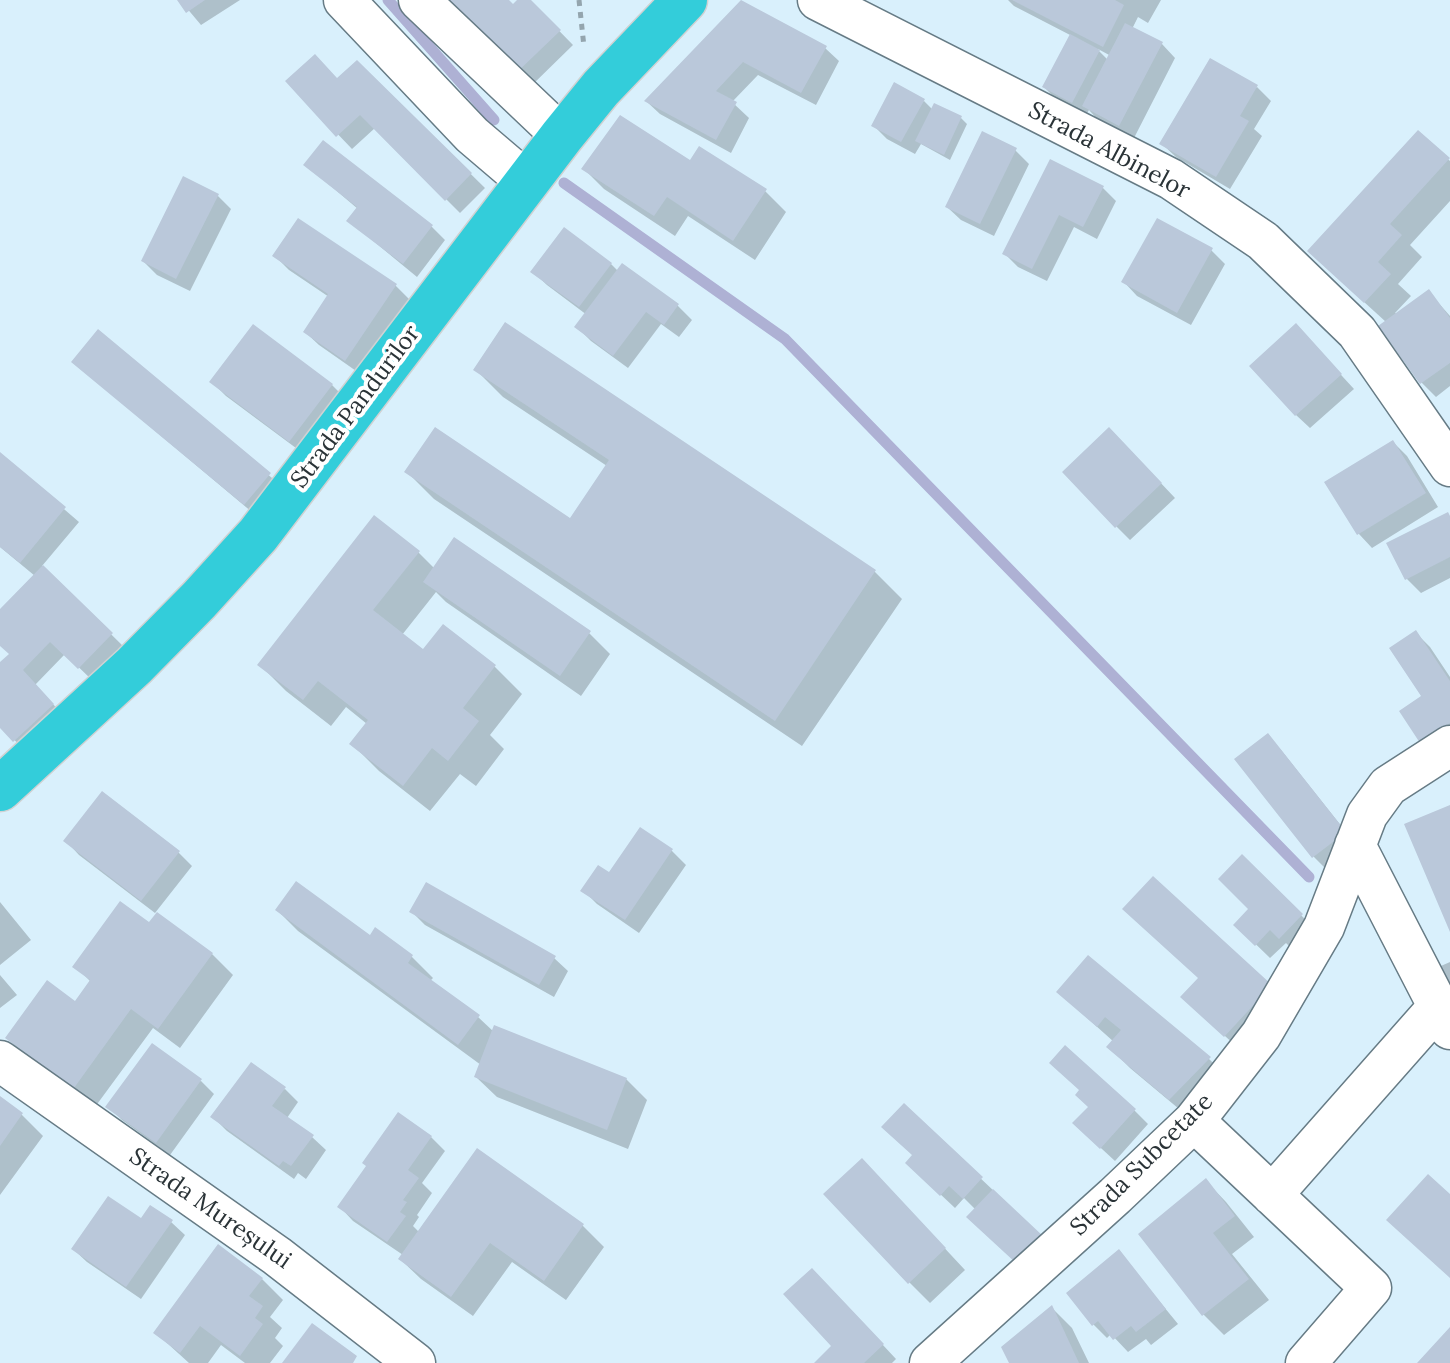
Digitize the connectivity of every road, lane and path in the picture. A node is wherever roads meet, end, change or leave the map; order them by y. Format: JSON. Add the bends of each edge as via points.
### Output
{"nodes":[{"id":1,"x":344,"y":0,"type":"edge"},
{"id":2,"x":419,"y":0,"type":"edge"},
{"id":3,"x":579,"y":0,"type":"edge"},
{"id":4,"x":685,"y":0,"type":"edge"},
{"id":5,"x":818,"y":0,"type":"edge"},
{"id":6,"x":584,"y":48,"type":"dead end"},
{"id":7,"x":562,"y":136,"type":"junction"},
{"id":8,"x":526,"y":181,"type":"junction"},
{"id":9,"x":1450,"y":466,"type":"edge"},
{"id":10,"x":1450,"y":746,"type":"edge"},
{"id":11,"x":0,"y":789,"type":"edge"},
{"id":12,"x":1355,"y":845,"type":"junction"},
{"id":13,"x":1444,"y":1017,"type":"edge"},
{"id":14,"x":0,"y":1061,"type":"edge"},
{"id":15,"x":1194,"y":1121,"type":"junction"},
{"id":16,"x":1272,"y":1195,"type":"junction"},
{"id":17,"x":415,"y":1363,"type":"edge"},
{"id":18,"x":930,"y":1363,"type":"edge"},
{"id":19,"x":1306,"y":1363,"type":"edge"}],
"edges":[{"from":1,"to":8,"type":"street","via":[[472,135]]},
{"from":2,"to":7,"type":"street"},
{"from":3,"to":6,"type":"path"},
{"from":4,"to":7,"type":"highway","name":"Strada Pandurilor"},
{"from":5,"to":9,"type":"street","name":"Strada Albinelor","via":[[1171,179],[1263,241],[1357,332]]},
{"from":7,"to":8,"type":"highway","name":"Strada Pandurilor"},
{"from":8,"to":11,"type":"highway","name":"Strada Pandurilor","via":[[258,535],[134,666]]},
{"from":10,"to":12,"type":"street","name":"Strada Subcetate","via":[[1388,786],[1367,815]]},
{"from":12,"to":13,"type":"street"},
{"from":12,"to":15,"type":"street","name":"Strada Subcetate","via":[[1324,927],[1293,981],[1261,1035]]},
{"from":13,"to":16,"type":"street"},
{"from":14,"to":17,"type":"street","name":"Strada Mureșului","via":[[277,1256]]},
{"from":15,"to":16,"type":"street"},
{"from":15,"to":18,"type":"street","name":"Strada Subcetate"},
{"from":16,"to":19,"type":"street","via":[[1371,1288]]}]}
